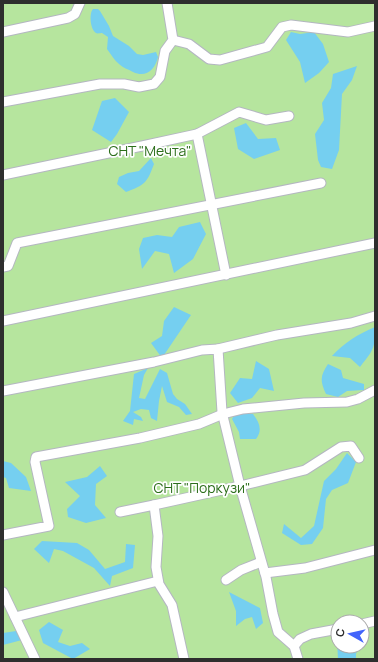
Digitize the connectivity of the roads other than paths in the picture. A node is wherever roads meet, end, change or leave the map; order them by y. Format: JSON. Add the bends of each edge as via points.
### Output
{"nodes":[{"id":1,"x":80,"y":3,"type":"edge"},
{"id":2,"x":167,"y":3,"type":"edge"},
{"id":3,"x":375,"y":26,"type":"edge"},
{"id":4,"x":3,"y":32,"type":"edge"},
{"id":5,"x":172,"y":40,"type":"junction"},
{"id":6,"x":3,"y":102,"type":"edge"},
{"id":7,"x":289,"y":116,"type":"dead end"},
{"id":8,"x":197,"y":134,"type":"junction"},
{"id":9,"x":3,"y":175,"type":"edge"},
{"id":10,"x":321,"y":183,"type":"dead end"},
{"id":11,"x":211,"y":206,"type":"junction"},
{"id":12,"x":375,"y":243,"type":"edge"},
{"id":13,"x":3,"y":267,"type":"edge"},
{"id":14,"x":226,"y":275,"type":"junction"},
{"id":15,"x":375,"y":316,"type":"edge"},
{"id":16,"x":3,"y":321,"type":"edge"},
{"id":17,"x":218,"y":349,"type":"junction"},
{"id":18,"x":3,"y":390,"type":"edge"},
{"id":19,"x":375,"y":390,"type":"edge"},
{"id":20,"x":222,"y":414,"type":"junction"},
{"id":21,"x":359,"y":458,"type":"dead end"},
{"id":22,"x":240,"y":486,"type":"junction"},
{"id":23,"x":154,"y":504,"type":"junction"},
{"id":24,"x":120,"y":512,"type":"dead end"},
{"id":25,"x":3,"y":535,"type":"edge"},
{"id":26,"x":375,"y":550,"type":"edge"},
{"id":27,"x":261,"y":562,"type":"junction"},
{"id":28,"x":265,"y":573,"type":"junction"},
{"id":29,"x":226,"y":580,"type":"dead end"},
{"id":30,"x":158,"y":581,"type":"junction"},
{"id":31,"x":3,"y":592,"type":"edge"},
{"id":32,"x":15,"y":617,"type":"junction"},
{"id":33,"x":330,"y":630,"type":"edge"},
{"id":34,"x":294,"y":646,"type":"junction"},
{"id":35,"x":34,"y":659,"type":"edge"},
{"id":36,"x":184,"y":659,"type":"edge"},
{"id":37,"x":298,"y":659,"type":"edge"}],
"edges":[{"from":1,"to":4,"type":"street","via":[[75,14],[68,18]]},
{"from":2,"to":5,"type":"street"},
{"from":3,"to":5,"type":"street","via":[[348,32],[292,25],[282,27],[267,47],[220,60],[209,59],[188,44]]},
{"from":5,"to":6,"type":"street","via":[[165,51],[160,77],[154,84],[139,87],[100,84]]},
{"from":7,"to":8,"type":"street","via":[[266,120],[239,112]]},
{"from":8,"to":9,"type":"street"},
{"from":8,"to":11,"type":"street"},
{"from":10,"to":11,"type":"street"},
{"from":11,"to":13,"type":"street","via":[[17,244],[8,266]]},
{"from":11,"to":14,"type":"street"},
{"from":12,"to":14,"type":"street"},
{"from":14,"to":16,"type":"street"},
{"from":15,"to":17,"type":"street"},
{"from":17,"to":18,"type":"street","via":[[202,350],[154,362]]},
{"from":17,"to":20,"type":"street"},
{"from":19,"to":20,"type":"street","via":[[347,402],[304,403],[243,409]]},
{"from":20,"to":22,"type":"street"},
{"from":20,"to":25,"type":"street","via":[[199,424],[36,457],[48,526]]},
{"from":21,"to":22,"type":"street","via":[[351,446],[341,447],[305,470]]},
{"from":22,"to":23,"type":"street"},
{"from":22,"to":27,"type":"street"},
{"from":23,"to":24,"type":"street"},
{"from":23,"to":30,"type":"street","via":[[158,536]]},
{"from":26,"to":28,"type":"street","via":[[305,568]]},
{"from":27,"to":28,"type":"street"},
{"from":27,"to":29,"type":"street","via":[[241,570]]},
{"from":28,"to":34,"type":"street","via":[[278,632]]},
{"from":30,"to":32,"type":"street"},
{"from":30,"to":36,"type":"street","via":[[172,605]]},
{"from":31,"to":32,"type":"street"},
{"from":32,"to":35,"type":"street"},
{"from":33,"to":34,"type":"street","via":[[311,634],[300,639]]},
{"from":34,"to":37,"type":"street"}]}
